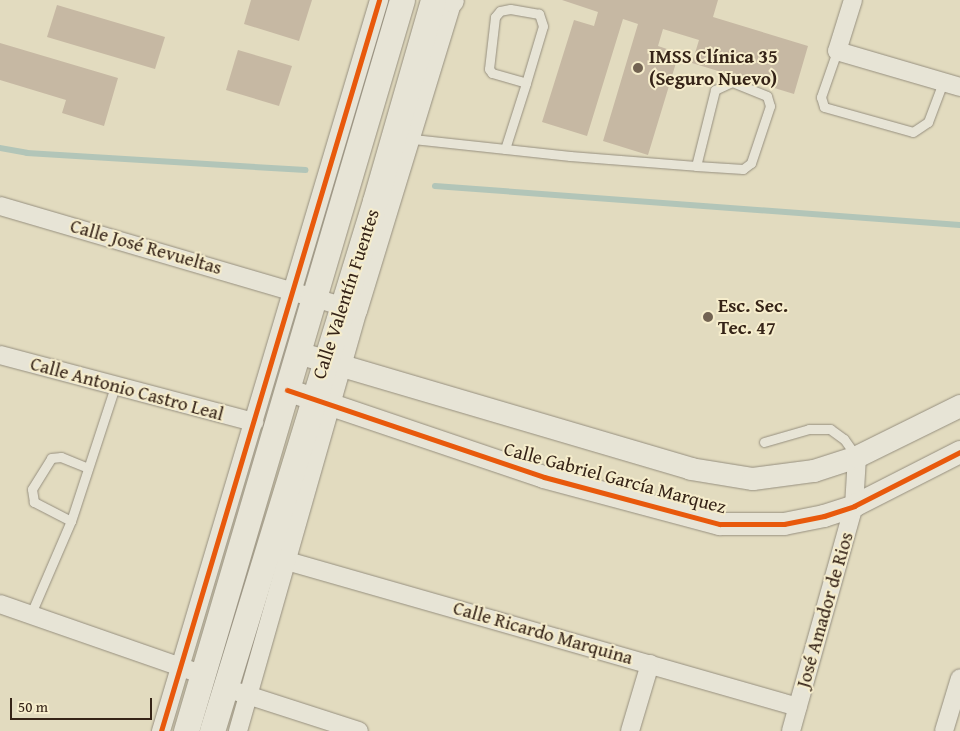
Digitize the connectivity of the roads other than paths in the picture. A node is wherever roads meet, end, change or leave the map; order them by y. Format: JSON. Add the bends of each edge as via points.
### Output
{"nodes":[{"id":1,"x":379,"y":0,"type":"edge"},
{"id":2,"x":402,"y":0,"type":"edge"},
{"id":3,"x":433,"y":0,"type":"edge"},
{"id":4,"x":453,"y":0,"type":"edge"},
{"id":5,"x":853,"y":0,"type":"edge"},
{"id":6,"x":837,"y":51,"type":"junction"},
{"id":7,"x":526,"y":83,"type":"junction"},
{"id":8,"x":952,"y":84,"type":"edge"},
{"id":9,"x":352,"y":133,"type":"junction"},
{"id":10,"x":405,"y":144,"type":"junction"},
{"id":11,"x":505,"y":149,"type":"junction"},
{"id":12,"x":696,"y":166,"type":"junction"},
{"id":13,"x":0,"y":206,"type":"edge"},
{"id":14,"x":304,"y":294,"type":"junction"},
{"id":15,"x":350,"y":308,"type":"junction"},
{"id":16,"x":298,"y":354,"type":"junction"},
{"id":17,"x":0,"y":355,"type":"edge"},
{"id":18,"x":333,"y":365,"type":"junction"},
{"id":19,"x":115,"y":386,"type":"junction"},
{"id":20,"x":287,"y":390,"type":"junction"},
{"id":21,"x":322,"y":403,"type":"junction"},
{"id":22,"x":959,"y":408,"type":"edge"},
{"id":23,"x":254,"y":422,"type":"junction"},
{"id":24,"x":764,"y":442,"type":"dead end"},
{"id":25,"x":960,"y":452,"type":"edge"},
{"id":26,"x":857,"y":457,"type":"junction"},
{"id":27,"x":88,"y":468,"type":"junction"},
{"id":28,"x":854,"y":506,"type":"junction"},
{"id":29,"x":71,"y":521,"type":"junction"},
{"id":30,"x":287,"y":561,"type":"junction"},
{"id":31,"x":0,"y":604,"type":"edge"},
{"id":32,"x":30,"y":616,"type":"junction"},
{"id":33,"x":650,"y":664,"type":"junction"},
{"id":34,"x":192,"y":671,"type":"junction"},
{"id":35,"x":226,"y":686,"type":"junction"},
{"id":36,"x":958,"y":690,"type":"edge"},
{"id":37,"x":247,"y":697,"type":"junction"},
{"id":38,"x":798,"y":707,"type":"junction"},
{"id":39,"x":162,"y":731,"type":"edge"},
{"id":40,"x":186,"y":731,"type":"edge"},
{"id":41,"x":212,"y":731,"type":"edge"},
{"id":42,"x":238,"y":731,"type":"edge"},
{"id":43,"x":359,"y":731,"type":"edge"},
{"id":44,"x":630,"y":731,"type":"edge"},
{"id":45,"x":791,"y":731,"type":"edge"},
{"id":46,"x":944,"y":731,"type":"edge"}],
"edges":[{"from":1,"to":9,"type":"street"},
{"from":2,"to":9,"type":"main road","name":"Calle Valentín Fuentes"},
{"from":3,"to":10,"type":"main road","name":"Calle Valentín Fuentes"},
{"from":4,"to":10,"type":"street"},
{"from":5,"to":6,"type":"street"},
{"from":6,"to":8,"type":"street"},
{"from":6,"to":8,"type":"lane","via":[[821,97],[824,107],[913,132],[928,122]]},
{"from":7,"to":7,"type":"lane","via":[[492,73],[489,69],[494,17],[500,11],[529,12],[539,14],[542,19],[543,26]]},
{"from":7,"to":11,"type":"lane"},
{"from":9,"to":14,"type":"main road","name":"Calle Valentín Fuentes"},
{"from":10,"to":11,"type":"lane"},
{"from":10,"to":15,"type":"main road","name":"Calle Valentín Fuentes"},
{"from":11,"to":12,"type":"lane"},
{"from":12,"to":12,"type":"lane","via":[[743,169],[748,166],[770,106],[767,96],[732,82],[715,90]]},
{"from":13,"to":14,"type":"street","name":"Calle José Revueltas"},
{"from":14,"to":15,"type":"street","name":"Calle José Revueltas"},
{"from":14,"to":16,"type":"main road","name":"Calle Valentín Fuentes"},
{"from":14,"to":23,"type":"street"},
{"from":15,"to":18,"type":"main road","name":"Calle Valentín Fuentes"},
{"from":16,"to":18,"type":"street","name":"Calle Gabriel García Marquez"},
{"from":16,"to":20,"type":"main road","name":"Calle Valentín Fuentes"},
{"from":17,"to":19,"type":"street","name":"Calle Antonio Castro Leal"},
{"from":18,"to":21,"type":"main road","name":"Calle Valentín Fuentes"},
{"from":18,"to":26,"type":"street","name":"Calle Gabriel García Marquez","via":[[691,469],[753,479],[783,477]]},
{"from":19,"to":23,"type":"street","name":"Calle Antonio Castro Leal"},
{"from":19,"to":27,"type":"lane"},
{"from":20,"to":21,"type":"street","name":"Calle Gabriel García Marquez"},
{"from":20,"to":34,"type":"main road","name":"Calle Valentín Fuentes"},
{"from":21,"to":28,"type":"street","name":"Calle Gabriel García Marquez","via":[[544,477],[720,524],[784,524]]},
{"from":21,"to":30,"type":"street"},
{"from":21,"to":35,"type":"main road","name":"Calle Valentín Fuentes"},
{"from":22,"to":26,"type":"street","name":"Calle Gabriel García Marquez"},
{"from":23,"to":34,"type":"street"},
{"from":24,"to":26,"type":"lane","via":[[809,429],[830,429],[844,439]]},
{"from":25,"to":28,"type":"street","name":"Calle Gabriel García Marquez"},
{"from":26,"to":28,"type":"street","name":"José Amador de Rios"},
{"from":27,"to":29,"type":"lane"},
{"from":27,"to":29,"type":"lane","via":[[61,457],[51,458],[32,489],[34,502]]},
{"from":28,"to":38,"type":"street","name":"José Amador de Rios"},
{"from":29,"to":32,"type":"lane"},
{"from":30,"to":33,"type":"street","name":"Calle Ricardo Marquina"},
{"from":30,"to":37,"type":"street"},
{"from":31,"to":32,"type":"street"},
{"from":32,"to":34,"type":"street"},
{"from":33,"to":38,"type":"street","name":"Calle Ricardo Marquina"},
{"from":33,"to":44,"type":"street"},
{"from":34,"to":35,"type":"street"},
{"from":34,"to":39,"type":"street"},
{"from":34,"to":40,"type":"main road","name":"Calle Valentín Fuentes"},
{"from":35,"to":37,"type":"street"},
{"from":35,"to":41,"type":"main road","name":"Calle Valentín Fuentes"},
{"from":36,"to":46,"type":"street"},
{"from":37,"to":42,"type":"street"},
{"from":37,"to":43,"type":"street"},
{"from":38,"to":45,"type":"street","name":"José Amador de Rios"}]}
